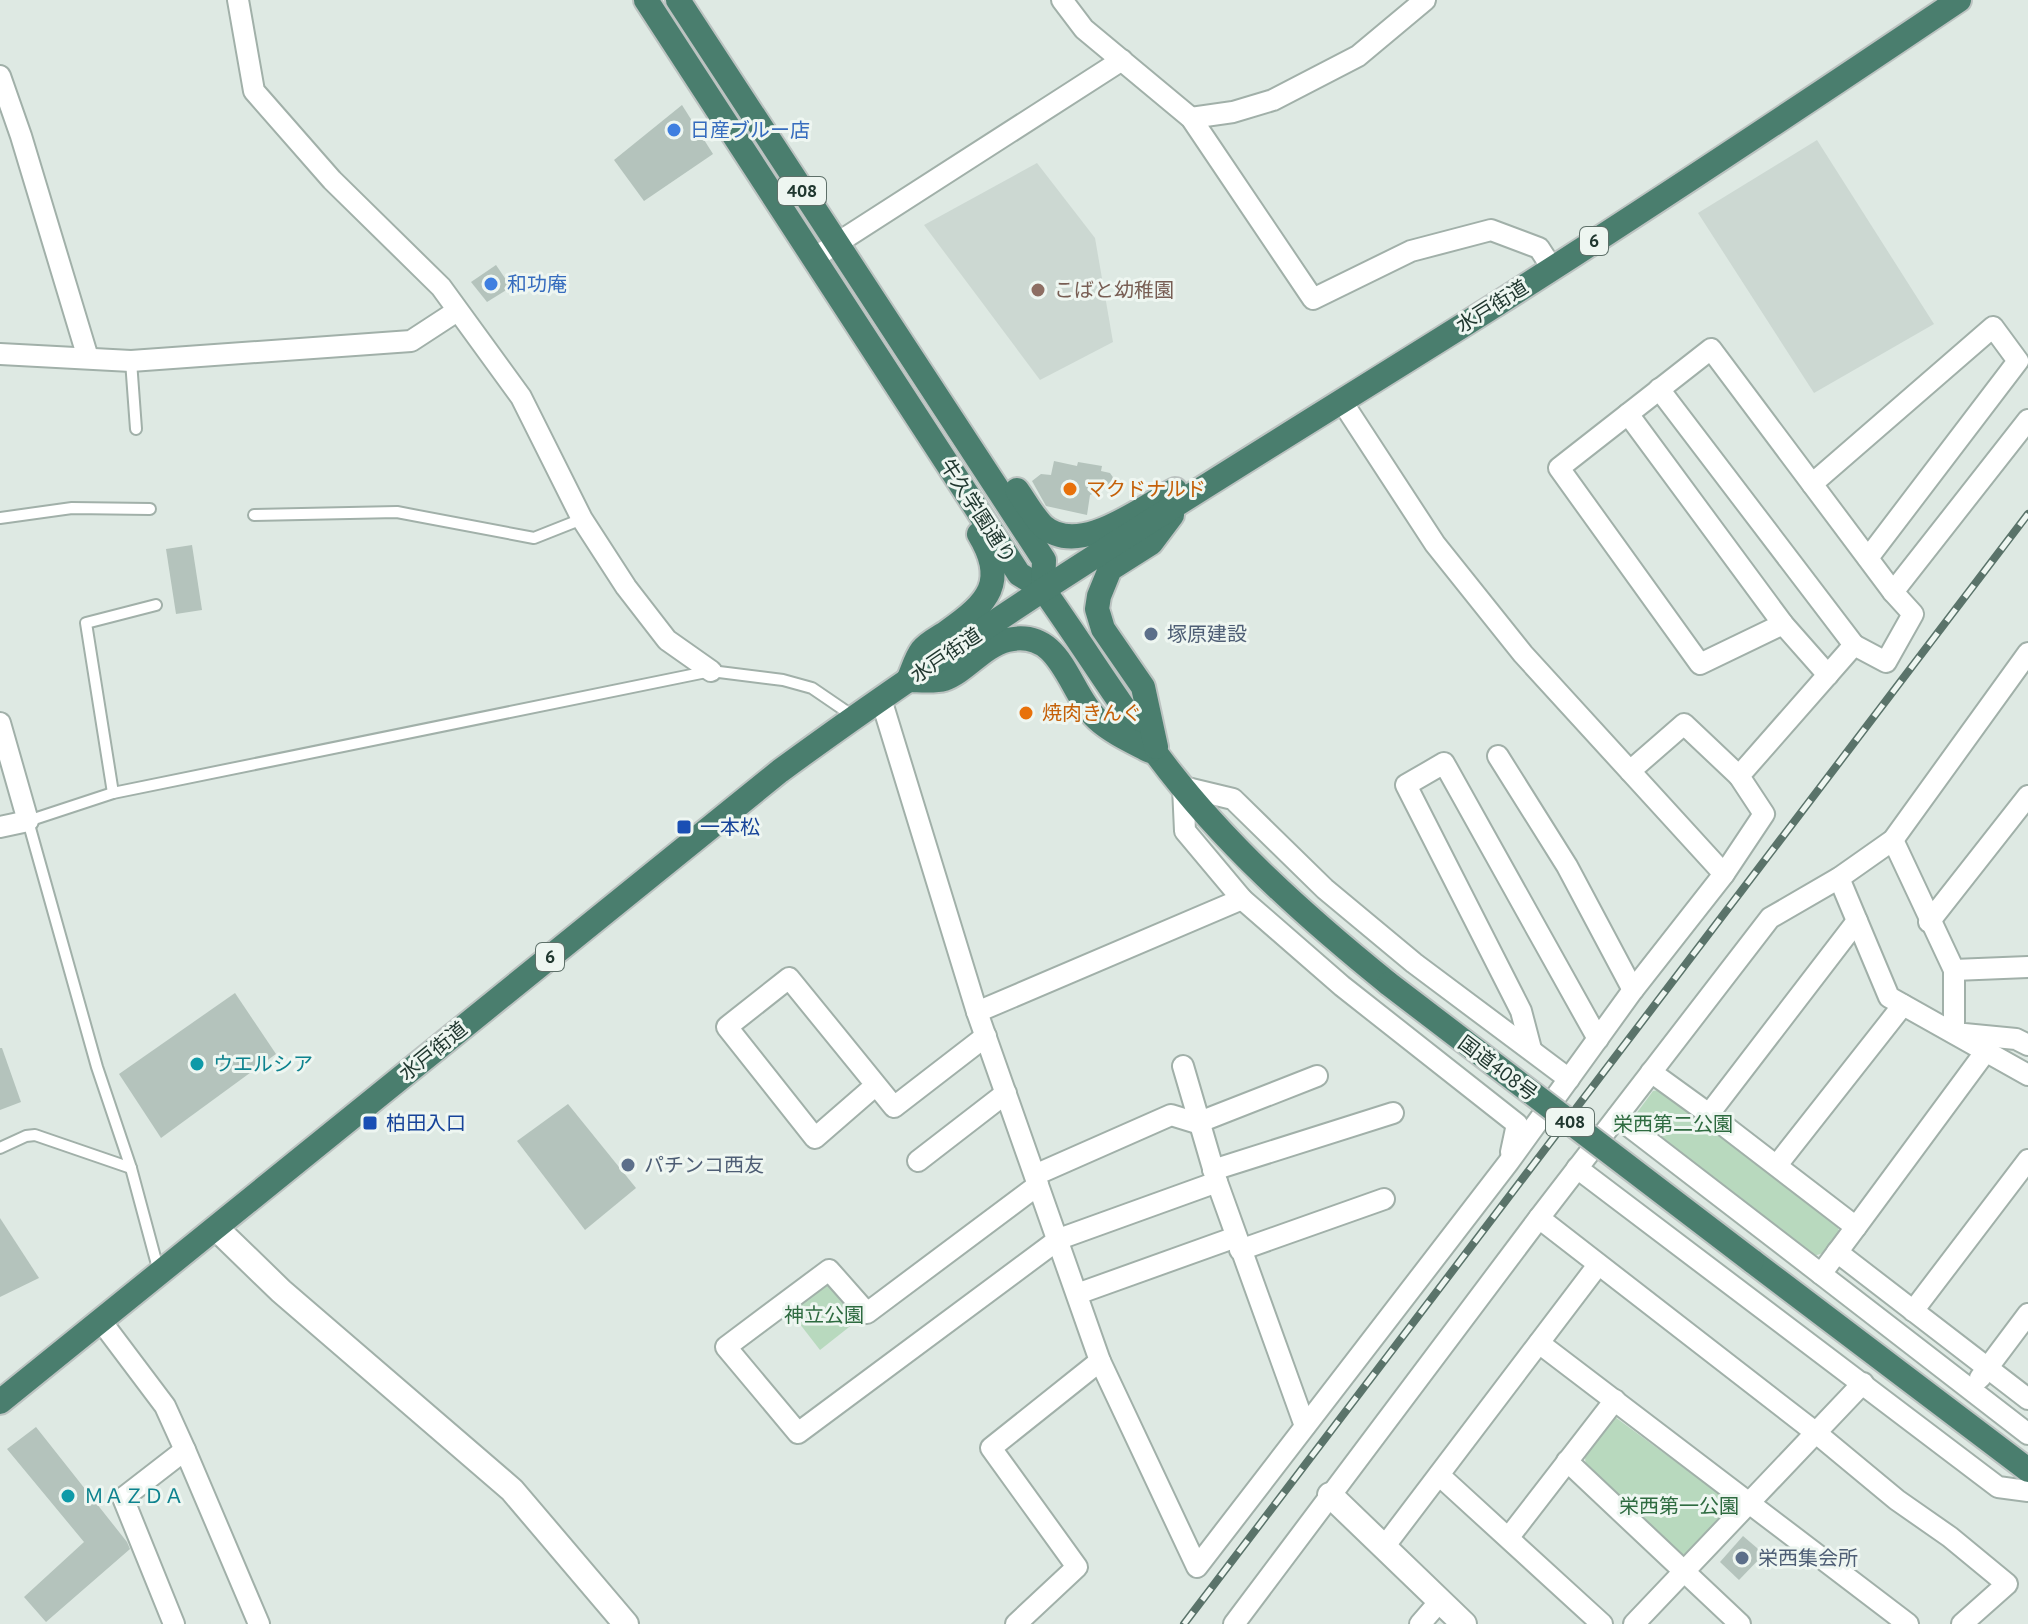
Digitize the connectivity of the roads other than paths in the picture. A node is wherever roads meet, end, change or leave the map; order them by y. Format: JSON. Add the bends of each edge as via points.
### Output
{"nodes":[{"id":1,"x":238,"y":0,"type":"edge"},
{"id":2,"x":646,"y":0,"type":"edge"},
{"id":3,"x":678,"y":0,"type":"edge"},
{"id":4,"x":1062,"y":0,"type":"edge"},
{"id":5,"x":1425,"y":0,"type":"edge"},
{"id":6,"x":1959,"y":0,"type":"edge"},
{"id":7,"x":1122,"y":60,"type":"junction"},
{"id":8,"x":0,"y":76,"type":"edge"},
{"id":9,"x":1191,"y":118,"type":"junction"},
{"id":10,"x":837,"y":243,"type":"junction"},
{"id":11,"x":814,"y":258,"type":"junction"},
{"id":12,"x":1552,"y":268,"type":"junction"},
{"id":13,"x":457,"y":311,"type":"junction"},
{"id":14,"x":0,"y":354,"type":"edge"},
{"id":15,"x":88,"y":358,"type":"junction"},
{"id":16,"x":131,"y":361,"type":"junction"},
{"id":17,"x":1659,"y":389,"type":"junction"},
{"id":18,"x":1341,"y":400,"type":"junction"},
{"id":19,"x":1628,"y":414,"type":"junction"},
{"id":20,"x":2028,"y":420,"type":"edge"},
{"id":21,"x":956,"y":423,"type":"junction"},
{"id":22,"x":136,"y":429,"type":"dead end"},
{"id":23,"x":925,"y":432,"type":"junction"},
{"id":24,"x":1225,"y":475,"type":"junction"},
{"id":25,"x":1812,"y":484,"type":"junction"},
{"id":26,"x":1181,"y":504,"type":"junction"},
{"id":27,"x":150,"y":509,"type":"dead end"},
{"id":28,"x":254,"y":515,"type":"dead end"},
{"id":29,"x":0,"y":518,"type":"edge"},
{"id":30,"x":582,"y":519,"type":"junction"},
{"id":31,"x":1868,"y":558,"type":"junction"},
{"id":32,"x":1043,"y":589,"type":"junction"},
{"id":33,"x":1893,"y":592,"type":"junction"},
{"id":34,"x":156,"y":605,"type":"dead end"},
{"id":35,"x":1783,"y":624,"type":"junction"},
{"id":36,"x":1854,"y":645,"type":"junction"},
{"id":37,"x":2028,"y":653,"type":"edge"},
{"id":38,"x":711,"y":671,"type":"junction"},
{"id":39,"x":1828,"y":675,"type":"junction"},
{"id":40,"x":908,"y":680,"type":"junction"},
{"id":41,"x":881,"y":699,"type":"junction"},
{"id":42,"x":854,"y":717,"type":"junction"},
{"id":43,"x":0,"y":723,"type":"edge"},
{"id":44,"x":1498,"y":756,"type":"dead end"},
{"id":45,"x":1159,"y":757,"type":"junction"},
{"id":46,"x":1630,"y":771,"type":"junction"},
{"id":47,"x":1739,"y":776,"type":"junction"},
{"id":48,"x":1183,"y":787,"type":"junction"},
{"id":49,"x":113,"y":793,"type":"junction"},
{"id":50,"x":2028,"y":796,"type":"edge"},
{"id":51,"x":28,"y":821,"type":"junction"},
{"id":52,"x":0,"y":827,"type":"edge"},
{"id":53,"x":1893,"y":840,"type":"junction"},
{"id":54,"x":1724,"y":874,"type":"junction"},
{"id":55,"x":1839,"y":878,"type":"junction"},
{"id":56,"x":1242,"y":899,"type":"junction"},
{"id":57,"x":1857,"y":921,"type":"junction"},
{"id":58,"x":1929,"y":922,"type":"junction"},
{"id":59,"x":2024,"y":962,"type":"edge"},
{"id":60,"x":1954,"y":970,"type":"junction"},
{"id":61,"x":1633,"y":990,"type":"junction"},
{"id":62,"x":1903,"y":1005,"type":"junction"},
{"id":63,"x":977,"y":1012,"type":"junction"},
{"id":64,"x":1954,"y":1033,"type":"junction"},
{"id":65,"x":986,"y":1036,"type":"junction"},
{"id":66,"x":1598,"y":1039,"type":"junction"},
{"id":67,"x":2028,"y":1045,"type":"edge"},
{"id":68,"x":1531,"y":1049,"type":"junction"},
{"id":69,"x":1986,"y":1051,"type":"junction"},
{"id":70,"x":1183,"y":1066,"type":"dead end"},
{"id":71,"x":1651,"y":1072,"type":"junction"},
{"id":72,"x":2028,"y":1075,"type":"edge"},
{"id":73,"x":1317,"y":1076,"type":"dead end"},
{"id":74,"x":1569,"y":1079,"type":"junction"},
{"id":75,"x":876,"y":1085,"type":"junction"},
{"id":76,"x":1006,"y":1093,"type":"junction"},
{"id":77,"x":1393,"y":1113,"type":"dead end"},
{"id":78,"x":1709,"y":1114,"type":"junction"},
{"id":79,"x":1617,"y":1117,"type":"junction"},
{"id":80,"x":1197,"y":1123,"type":"junction"},
{"id":81,"x":0,"y":1148,"type":"edge"},
{"id":82,"x":2028,"y":1160,"type":"edge"},
{"id":83,"x":918,"y":1161,"type":"dead end"},
{"id":84,"x":1508,"y":1163,"type":"junction"},
{"id":85,"x":1777,"y":1165,"type":"junction"},
{"id":86,"x":131,"y":1168,"type":"junction"},
{"id":87,"x":1577,"y":1168,"type":"junction"},
{"id":88,"x":1215,"y":1176,"type":"junction"},
{"id":89,"x":1036,"y":1180,"type":"junction"},
{"id":90,"x":1384,"y":1199,"type":"dead end"},
{"id":91,"x":1539,"y":1218,"type":"junction"},
{"id":92,"x":1856,"y":1227,"type":"junction"},
{"id":93,"x":216,"y":1228,"type":"junction"},
{"id":94,"x":1059,"y":1239,"type":"junction"},
{"id":95,"x":1238,"y":1244,"type":"junction"},
{"id":96,"x":1837,"y":1252,"type":"junction"},
{"id":97,"x":1598,"y":1265,"type":"junction"},
{"id":98,"x":159,"y":1272,"type":"junction"},
{"id":99,"x":1821,"y":1274,"type":"junction"},
{"id":100,"x":1077,"y":1294,"type":"junction"},
{"id":101,"x":1913,"y":1311,"type":"junction"},
{"id":102,"x":2028,"y":1314,"type":"edge"},
{"id":103,"x":101,"y":1321,"type":"junction"},
{"id":104,"x":1539,"y":1343,"type":"junction"},
{"id":105,"x":1100,"y":1361,"type":"junction"},
{"id":106,"x":1988,"y":1369,"type":"junction"},
{"id":107,"x":1863,"y":1383,"type":"junction"},
{"id":108,"x":1971,"y":1388,"type":"junction"},
{"id":109,"x":2028,"y":1399,"type":"edge"},
{"id":110,"x":1615,"y":1400,"type":"junction"},
{"id":111,"x":0,"y":1402,"type":"edge"},
{"id":112,"x":1305,"y":1426,"type":"junction"},
{"id":113,"x":1815,"y":1432,"type":"junction"},
{"id":114,"x":2028,"y":1434,"type":"edge"},
{"id":115,"x":185,"y":1450,"type":"junction"},
{"id":116,"x":1567,"y":1461,"type":"junction"},
{"id":117,"x":2028,"y":1470,"type":"edge"},
{"id":118,"x":1439,"y":1475,"type":"junction"},
{"id":119,"x":2028,"y":1491,"type":"edge"},
{"id":120,"x":1330,"y":1495,"type":"junction"},
{"id":121,"x":1749,"y":1502,"type":"junction"},
{"id":122,"x":1509,"y":1537,"type":"junction"},
{"id":123,"x":1384,"y":1547,"type":"junction"},
{"id":124,"x":1684,"y":1571,"type":"junction"},
{"id":125,"x":1440,"y":1601,"type":"junction"},
{"id":126,"x":174,"y":1624,"type":"edge"},
{"id":127,"x":259,"y":1624,"type":"edge"},
{"id":128,"x":626,"y":1624,"type":"edge"},
{"id":129,"x":1016,"y":1624,"type":"edge"},
{"id":130,"x":1234,"y":1624,"type":"edge"},
{"id":131,"x":1420,"y":1624,"type":"edge"},
{"id":132,"x":1464,"y":1624,"type":"edge"},
{"id":133,"x":1602,"y":1624,"type":"edge"},
{"id":134,"x":1634,"y":1624,"type":"edge"},
{"id":135,"x":1740,"y":1624,"type":"edge"},
{"id":136,"x":1908,"y":1624,"type":"edge"},
{"id":137,"x":1962,"y":1624,"type":"edge"}],
"edges":[{"from":1,"to":13,"type":"street","via":[[254,91],[332,180],[441,287]]},
{"from":2,"to":11,"type":"highway","name":"牛久学園通り","number":"408"},
{"from":3,"to":10,"type":"highway","name":"牛久学園通り","number":"408"},
{"from":4,"to":7,"type":"street","via":[[1084,29]]},
{"from":5,"to":9,"type":"street","via":[[1358,56],[1273,100]]},
{"from":6,"to":12,"type":"highway","name":"水戸街道","number":"6"},
{"from":7,"to":9,"type":"street"},
{"from":7,"to":10,"type":"street"},
{"from":8,"to":15,"type":"street"},
{"from":9,"to":12,"type":"street","via":[[1313,299],[1411,251],[1491,230],[1539,248]]},
{"from":10,"to":11,"type":"street"},
{"from":10,"to":21,"type":"highway","name":"牛久学園通り","number":"408"},
{"from":11,"to":23,"type":"highway","name":"牛久学園通り","number":"408"},
{"from":12,"to":18,"type":"highway","name":"水戸街道","number":"6"},
{"from":13,"to":16,"type":"street","via":[[411,341]]},
{"from":13,"to":30,"type":"street","via":[[521,397]]},
{"from":14,"to":15,"type":"street"},
{"from":15,"to":16,"type":"street"},
{"from":16,"to":22,"type":"lane"},
{"from":17,"to":19,"type":"street"},
{"from":17,"to":25,"type":"street","via":[[1711,349]]},
{"from":17,"to":36,"type":"street"},
{"from":18,"to":24,"type":"highway","name":"水戸街道","number":"6"},
{"from":18,"to":46,"type":"street","via":[[1435,544],[1523,654]]},
{"from":19,"to":35,"type":"street"},
{"from":19,"to":35,"type":"street","via":[[1559,468],[1700,664]]},
{"from":20,"to":33,"type":"street"},
{"from":21,"to":24,"type":"highway","via":[[984,442],[1042,525],[1070,538],[1098,532],[1206,473]]},
{"from":21,"to":32,"type":"highway","name":"牛久学園通り","number":"408","via":[[1044,560]]},
{"from":23,"to":32,"type":"highway","name":"牛久学園通り","number":"408","via":[[1019,574]]},
{"from":23,"to":40,"type":"highway","via":[[939,469],[989,551],[991,584],[976,612],[923,649]]},
{"from":24,"to":26,"type":"highway","name":"水戸街道","number":"6"},
{"from":25,"to":31,"type":"street"},
{"from":25,"to":31,"type":"street","via":[[1993,327],[2018,361]]},
{"from":26,"to":32,"type":"highway","name":"水戸街道","number":"6"},
{"from":26,"to":45,"type":"highway","via":[[1151,543],[1110,569],[1097,609],[1103,629],[1143,687]]},
{"from":27,"to":29,"type":"lane","via":[[72,508]]},
{"from":28,"to":30,"type":"lane","via":[[397,512],[534,538]]},
{"from":30,"to":38,"type":"street","via":[[667,640]]},
{"from":31,"to":33,"type":"street"},
{"from":32,"to":40,"type":"highway","name":"水戸街道","number":"6"},
{"from":32,"to":45,"type":"highway","name":"国道408号","number":"408"},
{"from":33,"to":36,"type":"street","via":[[1913,614],[1886,662]]},
{"from":34,"to":49,"type":"lane","via":[[86,623]]},
{"from":35,"to":39,"type":"street"},
{"from":36,"to":39,"type":"street"},
{"from":37,"to":53,"type":"street"},
{"from":38,"to":42,"type":"lane","via":[[812,688]]},
{"from":38,"to":49,"type":"lane"},
{"from":39,"to":47,"type":"street"},
{"from":40,"to":41,"type":"highway","name":"水戸街道","number":"6"},
{"from":40,"to":45,"type":"highway","via":[[945,679],[1005,641],[1044,645],[1097,719]]},
{"from":41,"to":42,"type":"highway","name":"水戸街道","number":"6"},
{"from":41,"to":63,"type":"street"},
{"from":42,"to":93,"type":"highway","name":"水戸街道","number":"6","via":[[780,771]]},
{"from":43,"to":51,"type":"street"},
{"from":44,"to":61,"type":"street","via":[[1567,866]]},
{"from":45,"to":48,"type":"highway","name":"国道408号","number":"408"},
{"from":46,"to":47,"type":"street","via":[[1684,724]]},
{"from":46,"to":54,"type":"street"},
{"from":47,"to":54,"type":"street","via":[[1764,814]]},
{"from":48,"to":56,"type":"street","via":[[1185,831]]},
{"from":48,"to":68,"type":"street","via":[[1233,799],[1325,889]]},
{"from":48,"to":117,"type":"highway","name":"国道408号","number":"408","bridge":true,"via":[[1339,944]]},
{"from":49,"to":51,"type":"lane"},
{"from":50,"to":58,"type":"street"},
{"from":51,"to":52,"type":"street"},
{"from":51,"to":86,"type":"lane"},
{"from":53,"to":55,"type":"street"},
{"from":53,"to":58,"type":"street"},
{"from":54,"to":61,"type":"street"},
{"from":55,"to":57,"type":"street"},
{"from":55,"to":71,"type":"street","via":[[1770,918]]},
{"from":56,"to":63,"type":"street"},
{"from":56,"to":84,"type":"street","via":[[1342,986],[1517,1124]]},
{"from":57,"to":62,"type":"street","via":[[1889,997]]},
{"from":57,"to":78,"type":"street"},
{"from":58,"to":60,"type":"street"},
{"from":59,"to":60,"type":"street"},
{"from":60,"to":64,"type":"street"},
{"from":61,"to":66,"type":"street"},
{"from":62,"to":64,"type":"street"},
{"from":62,"to":85,"type":"street"},
{"from":63,"to":65,"type":"street"},
{"from":64,"to":67,"type":"street","via":[[2016,1039]]},
{"from":64,"to":69,"type":"street"},
{"from":65,"to":75,"type":"street","via":[[894,1107]]},
{"from":65,"to":76,"type":"street"},
{"from":66,"to":68,"type":"street","via":[[1444,763],[1406,785],[1521,1011]]},
{"from":66,"to":74,"type":"street"},
{"from":68,"to":74,"type":"street"},
{"from":69,"to":72,"type":"street"},
{"from":69,"to":92,"type":"street"},
{"from":70,"to":80,"type":"street"},
{"from":71,"to":78,"type":"street"},
{"from":71,"to":79,"type":"street"},
{"from":73,"to":80,"type":"street"},
{"from":74,"to":84,"type":"street"},
{"from":75,"to":75,"type":"street","via":[[789,978],[727,1027],[815,1138]]},
{"from":76,"to":83,"type":"street"},
{"from":76,"to":89,"type":"street"},
{"from":77,"to":88,"type":"street"},
{"from":78,"to":85,"type":"street"},
{"from":79,"to":87,"type":"street"},
{"from":79,"to":99,"type":"street"},
{"from":80,"to":88,"type":"street"},
{"from":80,"to":89,"type":"street","via":[[1171,1115]]},
{"from":81,"to":86,"type":"lane","via":[[35,1135]]},
{"from":82,"to":101,"type":"street"},
{"from":84,"to":112,"type":"street"},
{"from":85,"to":92,"type":"street"},
{"from":86,"to":98,"type":"lane"},
{"from":87,"to":91,"type":"street"},
{"from":87,"to":107,"type":"street"},
{"from":88,"to":94,"type":"street"},
{"from":88,"to":95,"type":"street"},
{"from":89,"to":94,"type":"street"},
{"from":89,"to":94,"type":"street","via":[[867,1313],[829,1270],[726,1347],[798,1433]]},
{"from":90,"to":95,"type":"street"},
{"from":91,"to":97,"type":"street"},
{"from":91,"to":120,"type":"street"},
{"from":92,"to":96,"type":"street"},
{"from":93,"to":98,"type":"highway","name":"水戸街道","number":"6"},
{"from":93,"to":128,"type":"street","via":[[281,1291],[512,1490]]},
{"from":94,"to":100,"type":"street"},
{"from":95,"to":100,"type":"street"},
{"from":95,"to":112,"type":"street"},
{"from":96,"to":99,"type":"street"},
{"from":96,"to":101,"type":"street"},
{"from":97,"to":104,"type":"street"},
{"from":97,"to":113,"type":"street"},
{"from":98,"to":103,"type":"highway","name":"水戸街道","number":"6"},
{"from":99,"to":108,"type":"street"},
{"from":100,"to":105,"type":"street"},
{"from":101,"to":106,"type":"street"},
{"from":102,"to":106,"type":"street"},
{"from":103,"to":111,"type":"highway","name":"水戸街道","number":"6"},
{"from":103,"to":115,"type":"street","via":[[165,1406]]},
{"from":104,"to":110,"type":"street"},
{"from":104,"to":118,"type":"street"},
{"from":105,"to":112,"type":"street","via":[[1197,1567]]},
{"from":105,"to":129,"type":"street","via":[[991,1448],[1077,1567]]},
{"from":106,"to":108,"type":"street"},
{"from":106,"to":109,"type":"street"},
{"from":107,"to":113,"type":"street"},
{"from":107,"to":119,"type":"street","via":[[1998,1487]]},
{"from":108,"to":114,"type":"street"},
{"from":110,"to":116,"type":"street"},
{"from":110,"to":121,"type":"street"},
{"from":113,"to":121,"type":"street"},
{"from":113,"to":137,"type":"street","via":[[2007,1584]]},
{"from":115,"to":126,"type":"street","via":[[123,1498]]},
{"from":115,"to":127,"type":"street"},
{"from":116,"to":122,"type":"street"},
{"from":116,"to":124,"type":"street"},
{"from":118,"to":122,"type":"street"},
{"from":118,"to":123,"type":"street"},
{"from":120,"to":123,"type":"street"},
{"from":120,"to":130,"type":"street"},
{"from":121,"to":124,"type":"street"},
{"from":121,"to":136,"type":"street"},
{"from":122,"to":133,"type":"street"},
{"from":123,"to":125,"type":"street"},
{"from":124,"to":134,"type":"street"},
{"from":124,"to":135,"type":"street"},
{"from":125,"to":131,"type":"street"},
{"from":125,"to":132,"type":"street"}]}
